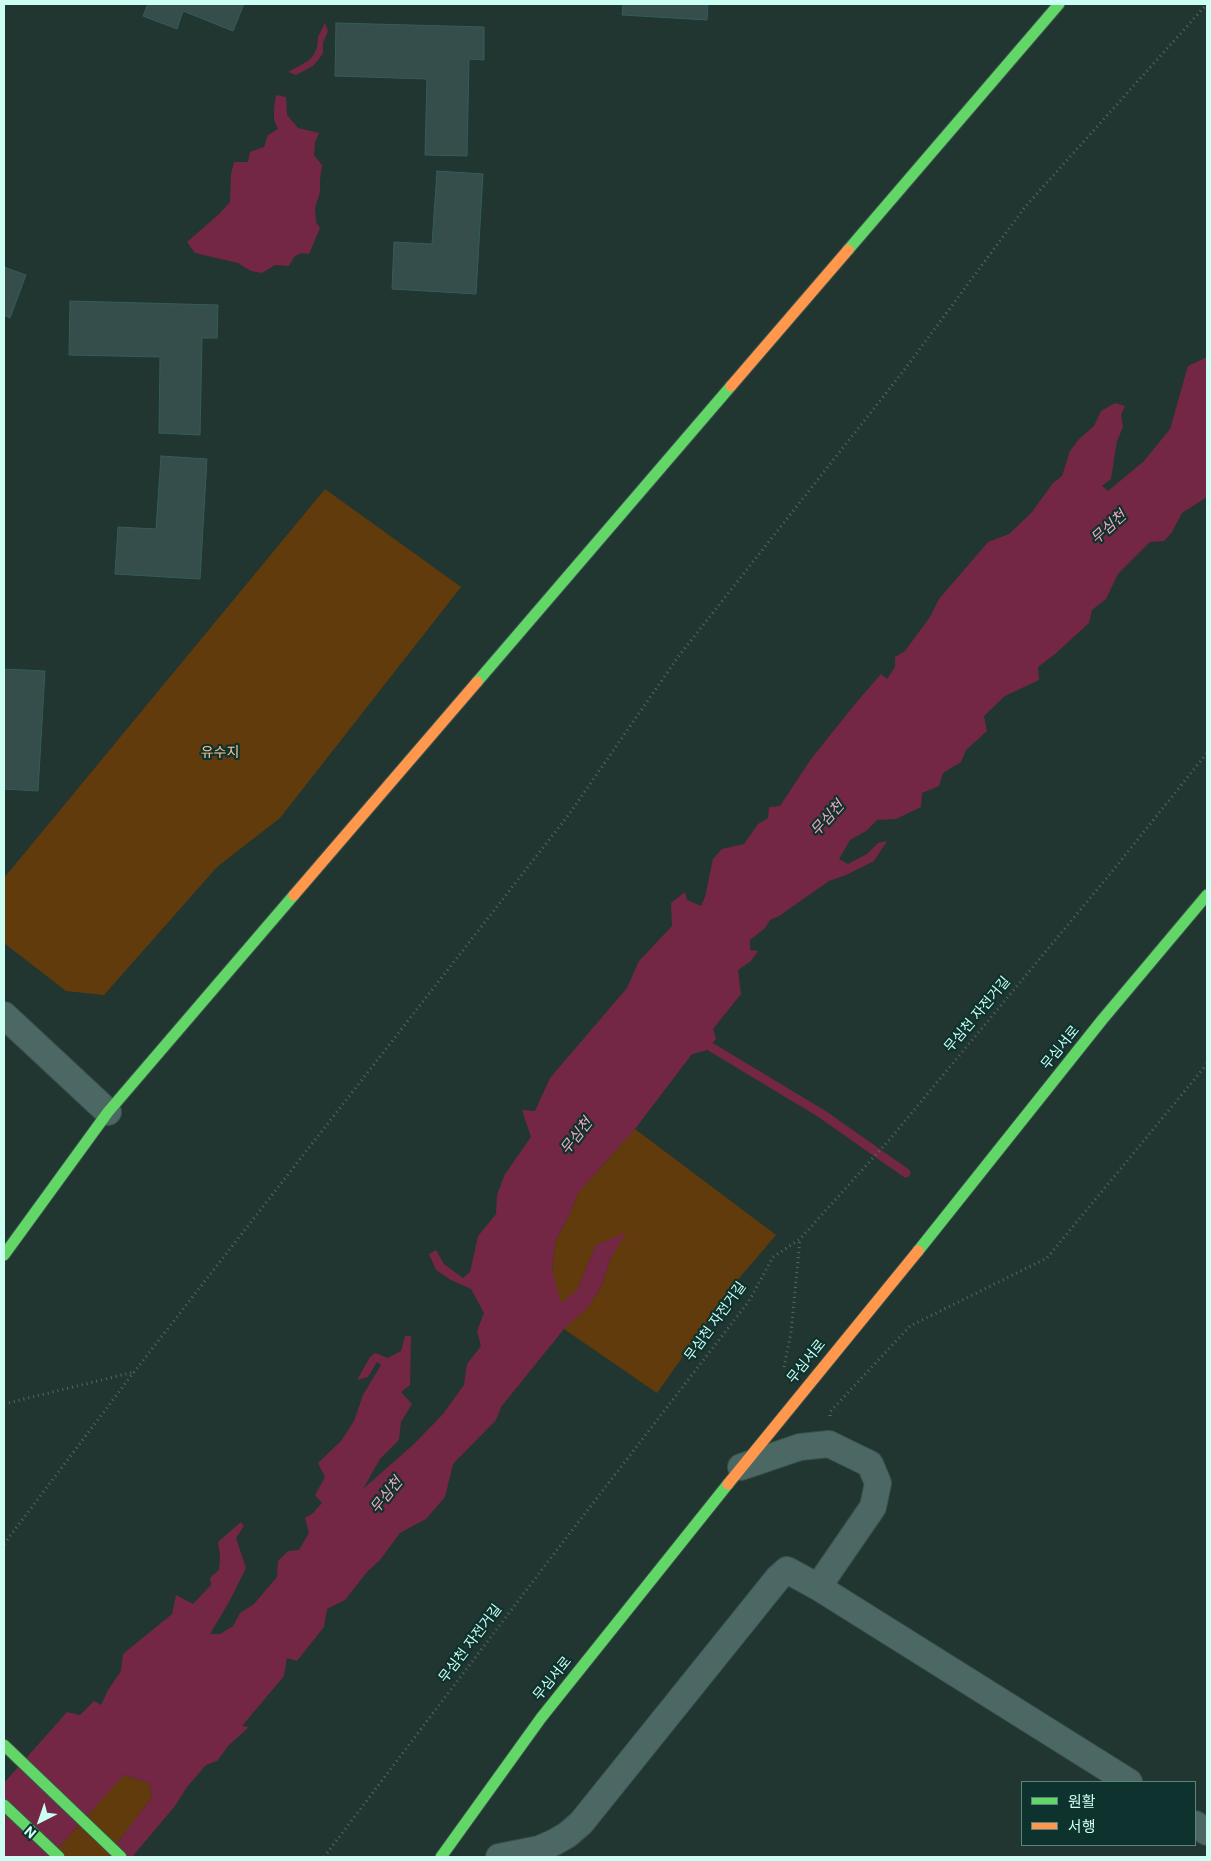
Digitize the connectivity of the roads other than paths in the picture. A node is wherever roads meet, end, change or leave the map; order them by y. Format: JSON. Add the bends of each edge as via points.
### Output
{"nodes":[{"id":1,"x":1059,"y":4,"type":"edge"},
{"id":2,"x":1207,"y":895,"type":"edge"},
{"id":3,"x":4,"y":1015,"type":"edge"},
{"id":4,"x":108,"y":1112,"type":"junction"},
{"id":5,"x":4,"y":1254,"type":"edge"},
{"id":6,"x":741,"y":1467,"type":"junction"},
{"id":7,"x":818,"y":1587,"type":"junction"},
{"id":8,"x":4,"y":1745,"type":"edge"},
{"id":9,"x":1126,"y":1781,"type":"edge"},
{"id":10,"x":4,"y":1805,"type":"edge"},
{"id":11,"x":1196,"y":1825,"type":"edge"},
{"id":12,"x":1207,"y":1832,"type":"edge"},
{"id":13,"x":59,"y":1857,"type":"edge"},
{"id":14,"x":121,"y":1857,"type":"edge"},
{"id":15,"x":441,"y":1857,"type":"edge"},
{"id":16,"x":499,"y":1857,"type":"edge"}],
"edges":[{"from":1,"to":4,"type":"street"},
{"from":2,"to":6,"type":"street","name":"무심서로"},
{"from":3,"to":4,"type":"street"},
{"from":4,"to":5,"type":"street"},
{"from":6,"to":7,"type":"street","via":[[800,1447],[829,1444],[870,1464],[878,1483],[874,1507]]},
{"from":6,"to":15,"type":"street","name":"무심서로","via":[[541,1718]]},
{"from":7,"to":9,"type":"street"},
{"from":7,"to":16,"type":"street","via":[[787,1570],[581,1823],[567,1835],[539,1849]]},
{"from":8,"to":14,"type":"street"},
{"from":10,"to":13,"type":"street"},
{"from":11,"to":12,"type":"street"}]}
